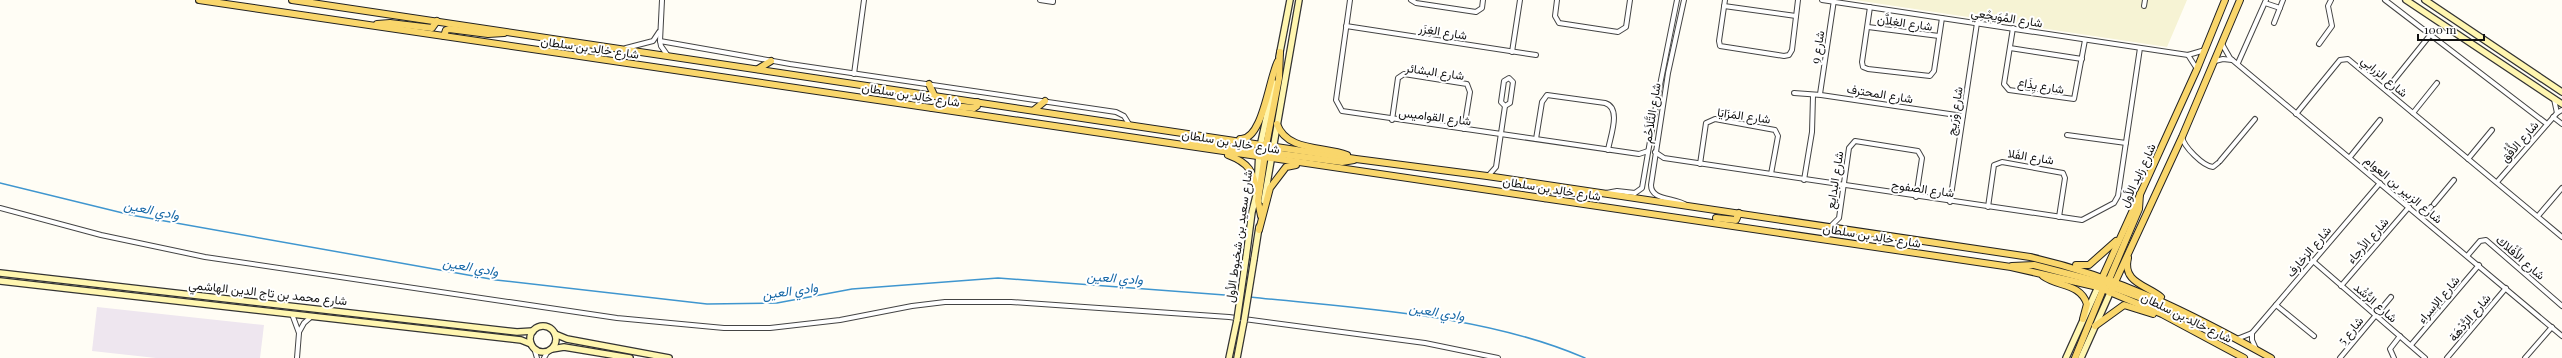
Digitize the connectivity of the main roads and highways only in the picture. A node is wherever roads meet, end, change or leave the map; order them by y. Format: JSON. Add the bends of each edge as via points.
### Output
{"nodes":[{"id":1,"x":199,"y":0,"type":"edge"},
{"id":2,"x":292,"y":0,"type":"edge"},
{"id":3,"x":2225,"y":0,"type":"edge"},
{"id":4,"x":2240,"y":0,"type":"edge"},
{"id":5,"x":437,"y":21,"type":"junction"},
{"id":6,"x":372,"y":25,"type":"junction"},
{"id":7,"x":509,"y":32,"type":"junction"},
{"id":8,"x":444,"y":36,"type":"junction"},
{"id":9,"x":1280,"y":52,"type":"road end"},
{"id":10,"x":771,"y":61,"type":"road end"},
{"id":11,"x":1278,"y":61,"type":"road end"},
{"id":12,"x":758,"y":69,"type":"junction"},
{"id":13,"x":928,"y":84,"type":"road end"},
{"id":14,"x":934,"y":95,"type":"junction"},
{"id":15,"x":1045,"y":101,"type":"road end"},
{"id":16,"x":978,"y":102,"type":"junction"},
{"id":17,"x":930,"y":108,"type":"junction"},
{"id":18,"x":1034,"y":110,"type":"junction"},
{"id":19,"x":1277,"y":124,"type":"road end"},
{"id":20,"x":1196,"y":136,"type":"junction"},
{"id":21,"x":1268,"y":144,"type":"junction"},
{"id":22,"x":1183,"y":145,"type":"junction"},
{"id":23,"x":1217,"y":151,"type":"junction"},
{"id":24,"x":1266,"y":154,"type":"junction"},
{"id":25,"x":1356,"y":159,"type":"junction"},
{"id":26,"x":1311,"y":164,"type":"junction"},
{"id":27,"x":1257,"y":192,"type":"road end"},
{"id":28,"x":1594,"y":192,"type":"junction"},
{"id":29,"x":2140,"y":193,"type":"junction"},
{"id":30,"x":1545,"y":198,"type":"junction"},
{"id":31,"x":1739,"y":213,"type":"junction"},
{"id":32,"x":1261,"y":216,"type":"road end"},
{"id":33,"x":1696,"y":220,"type":"junction"},
{"id":34,"x":1259,"y":230,"type":"road end"},
{"id":35,"x":2120,"y":237,"type":"junction"},
{"id":36,"x":2132,"y":242,"type":"junction"},
{"id":37,"x":2054,"y":262,"type":"junction"},
{"id":38,"x":2011,"y":267,"type":"junction"},
{"id":39,"x":2041,"y":273,"type":"junction"},
{"id":40,"x":2116,"y":281,"type":"junction"},
{"id":41,"x":2105,"y":285,"type":"junction"},
{"id":42,"x":2166,"y":302,"type":"junction"},
{"id":43,"x":2162,"y":314,"type":"junction"},
{"id":44,"x":2196,"y":316,"type":"junction"},
{"id":45,"x":2084,"y":319,"type":"road end"},
{"id":46,"x":2095,"y":326,"type":"road end"},
{"id":47,"x":2074,"y":358,"type":"edge"},
{"id":48,"x":2244,"y":358,"type":"edge"},
{"id":49,"x":2271,"y":358,"type":"edge"}],
"edges":[{"from":1,"to":6,"type":"main road","name":"شارع خالِد بن سلطان"},
{"from":2,"to":5,"type":"main road","name":"شارع خالِد بن سلطان"},
{"from":3,"to":29,"type":"main road","name":"شارع زايد الأول","via":[[2197,69]]},
{"from":4,"to":36,"type":"main road","name":"شارع زايد الأول","via":[[2182,137]]},
{"from":5,"to":6,"type":"main road","via":[[432,28],[385,23]]},
{"from":5,"to":7,"type":"main road","name":"شارع خالِد بن سلطان"},
{"from":6,"to":8,"type":"main road","name":"شارع خالِد بن سلطان"},
{"from":7,"to":8,"type":"main road","via":[[488,34],[449,29]]},
{"from":7,"to":12,"type":"main road","name":"شارع خالِد بن سلطان"},
{"from":8,"to":17,"type":"main road","name":"شارع خالِد بن سلطان"},
{"from":9,"to":21,"type":"main road","via":[[1279,78]]},
{"from":10,"to":12,"type":"main road"},
{"from":11,"to":20,"type":"main road","via":[[1270,81],[1262,117],[1247,138],[1242,140]]},
{"from":12,"to":14,"type":"main road","name":"شارع خالِد بن سلطان"},
{"from":13,"to":14,"type":"main road"},
{"from":14,"to":16,"type":"main road","name":"شارع خالِد بن سلطان"},
{"from":15,"to":18,"type":"main road"},
{"from":16,"to":17,"type":"main road","via":[[974,108],[942,105]]},
{"from":16,"to":18,"type":"main road","name":"شارع خالِد بن سلطان"},
{"from":17,"to":22,"type":"main road","name":"شارع خالِد بن سلطان"},
{"from":18,"to":20,"type":"main road","name":"شارع خالِد بن سلطان"},
{"from":19,"to":25,"type":"main road","via":[[1284,134],[1296,143],[1340,152]]},
{"from":20,"to":21,"type":"main road","name":"شارع خالِد بن سلطان"},
{"from":21,"to":24,"type":"main road"},
{"from":21,"to":24,"type":"main road"},
{"from":21,"to":25,"type":"main road","name":"شارع خالِد بن سلطان"},
{"from":22,"to":23,"type":"main road","name":"شارع خالِد بن سلطان"},
{"from":22,"to":24,"type":"main road","via":[[1201,142]]},
{"from":23,"to":24,"type":"main road","name":"شارع خالِد بن سلطان"},
{"from":23,"to":27,"type":"main road","via":[[1239,160],[1250,169],[1254,174]]},
{"from":24,"to":25,"type":"main road","via":[[1342,162]]},
{"from":24,"to":26,"type":"main road","name":"شارع خالِد بن سلطان"},
{"from":24,"to":32,"type":"main road","via":[[1258,201]]},
{"from":25,"to":28,"type":"main road","name":"شارع خالِد بن سلطان"},
{"from":26,"to":30,"type":"main road","name":"شارع خالِد بن سلطان"},
{"from":26,"to":34,"type":"main road","via":[[1291,165],[1282,172],[1270,188]]},
{"from":28,"to":30,"type":"main road","via":[[1582,194],[1547,190],[1542,194]]},
{"from":28,"to":31,"type":"main road","name":"شارع خالِد بن سلطان"},
{"from":29,"to":35,"type":"main road","name":"شارع زايد الأول"},
{"from":29,"to":41,"type":"main road","via":[[2139,209]]},
{"from":30,"to":33,"type":"main road","name":"شارع خالِد بن سلطان"},
{"from":31,"to":33,"type":"main road","via":[[1738,219],[1734,221],[1714,218]]},
{"from":31,"to":37,"type":"main road","name":"شارع خالِد بن سلطان","via":[[2007,252]]},
{"from":33,"to":38,"type":"main road","name":"شارع خالِد بن سلطان"},
{"from":35,"to":37,"type":"main road","via":[[2089,265]]},
{"from":35,"to":41,"type":"main road","name":"شارع زايد الأول"},
{"from":36,"to":40,"type":"main road","name":"شارع زايد الأول"},
{"from":36,"to":42,"type":"main road","via":[[2126,264],[2128,272],[2136,283],[2153,291]]},
{"from":37,"to":41,"type":"main road","name":"شارع خالِد بن سلطان"},
{"from":38,"to":39,"type":"main road","name":"شارع خالِد بن سلطان"},
{"from":38,"to":41,"type":"main road","via":[[2028,264]]},
{"from":39,"to":41,"type":"main road","name":"شارع خالِد بن سلطان"},
{"from":39,"to":45,"type":"main road","via":[[2051,280],[2071,286],[2082,296],[2087,304]]},
{"from":40,"to":41,"type":"main road","name":"شارع خالِد بن سلطان"},
{"from":40,"to":42,"type":"main road","name":"شارع خالِد بن سلطان"},
{"from":41,"to":43,"type":"main road","name":"شارع خالِد بن سلطان"},
{"from":41,"to":44,"type":"main road","via":[[2180,314]]},
{"from":41,"to":47,"type":"main road"},
{"from":42,"to":44,"type":"main road","name":"شارع خالِد بن سلطان"},
{"from":43,"to":46,"type":"main road","via":[[2148,313],[2124,305]]},
{"from":43,"to":48,"type":"main road","name":"شارع خالِد بن سلطان"},
{"from":44,"to":49,"type":"main road","name":"شارع خالِد بن سلطان"}]}
